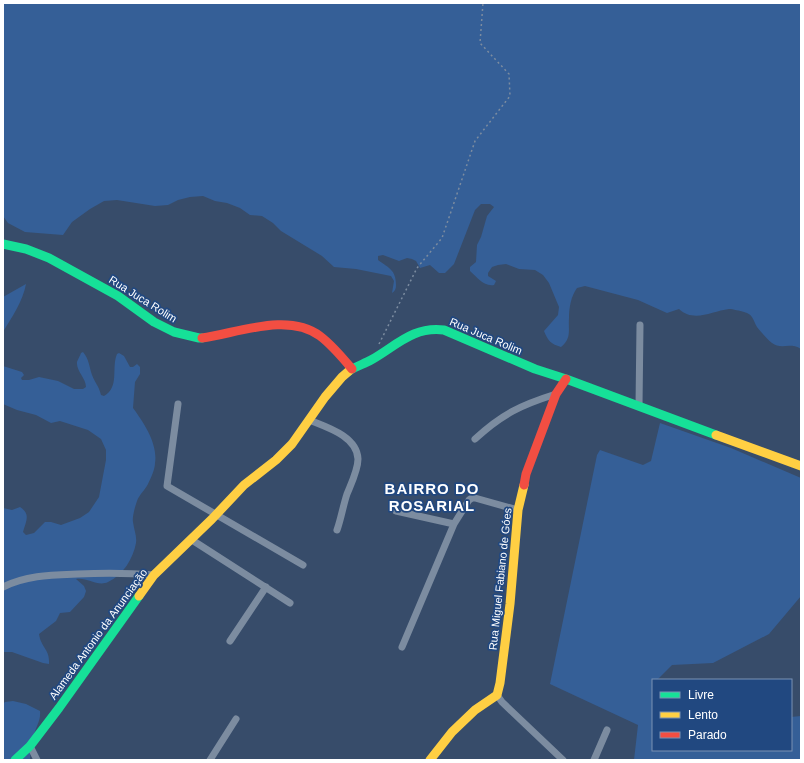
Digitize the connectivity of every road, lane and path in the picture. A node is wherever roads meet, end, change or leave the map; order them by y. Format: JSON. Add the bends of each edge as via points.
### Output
{"nodes":[{"id":1,"x":483,"y":3,"type":"edge"},
{"id":2,"x":3,"y":244,"type":"edge"},
{"id":3,"x":640,"y":325,"type":"dead end"},
{"id":4,"x":378,"y":346,"type":"dead end"},
{"id":5,"x":352,"y":369,"type":"junction"},
{"id":6,"x":566,"y":379,"type":"junction"},
{"id":7,"x":556,"y":394,"type":"junction"},
{"id":8,"x":178,"y":404,"type":"dead end"},
{"id":9,"x":639,"y":406,"type":"junction"},
{"id":10,"x":309,"y":420,"type":"junction"},
{"id":11,"x":475,"y":439,"type":"dead end"},
{"id":12,"x":801,"y":466,"type":"edge"},
{"id":13,"x":518,"y":510,"type":"junction"},
{"id":14,"x":396,"y":511,"type":"dead end"},
{"id":15,"x":216,"y":515,"type":"junction"},
{"id":16,"x":454,"y":524,"type":"junction"},
{"id":17,"x":337,"y":530,"type":"dead end"},
{"id":18,"x":192,"y":540,"type":"junction"},
{"id":19,"x":303,"y":565,"type":"dead end"},
{"id":20,"x":154,"y":575,"type":"junction"},
{"id":21,"x":3,"y":587,"type":"edge"},
{"id":22,"x":266,"y":587,"type":"junction"},
{"id":23,"x":290,"y":602,"type":"dead end"},
{"id":24,"x":230,"y":641,"type":"dead end"},
{"id":25,"x":402,"y":647,"type":"dead end"},
{"id":26,"x":497,"y":695,"type":"junction"},
{"id":27,"x":236,"y":719,"type":"dead end"},
{"id":28,"x":607,"y":730,"type":"dead end"},
{"id":29,"x":30,"y":746,"type":"junction"},
{"id":30,"x":15,"y":760,"type":"edge"},
{"id":31,"x":37,"y":760,"type":"edge"},
{"id":32,"x":210,"y":760,"type":"edge"},
{"id":33,"x":430,"y":760,"type":"edge"},
{"id":34,"x":563,"y":760,"type":"edge"},
{"id":35,"x":594,"y":760,"type":"edge"}],
"edges":[{"from":1,"to":4,"type":"path","via":[[480,43],[509,74],[510,96],[475,141],[442,238],[417,268]]},
{"from":2,"to":5,"type":"street","name":"Rua Juca Rolim","via":[[49,258],[118,296],[154,322],[174,332],[199,338],[259,326],[292,325],[307,328],[330,344]]},
{"from":3,"to":9,"type":"street"},
{"from":5,"to":6,"type":"street","name":"Rua Juca Rolim","via":[[408,336],[436,329],[460,336],[535,369]]},
{"from":5,"to":10,"type":"street","name":"Alameda Antonio da Anunciação","via":[[335,385]]},
{"from":6,"to":7,"type":"street","name":"Rua Miguel Fabiano de Góes"},
{"from":6,"to":9,"type":"street","name":"Rua Juca Rolim"},
{"from":7,"to":11,"type":"street","via":[[517,407],[499,418]]},
{"from":7,"to":13,"type":"street","name":"Rua Miguel Fabiano de Góes","via":[[526,474]]},
{"from":8,"to":15,"type":"street","via":[[167,486]]},
{"from":9,"to":12,"type":"street","name":"Rua Juca Rolim"},
{"from":10,"to":15,"type":"street","name":"Alameda Antonio da Anunciação","via":[[292,444],[244,485]]},
{"from":10,"to":17,"type":"street","via":[[344,436],[352,444],[358,459]]},
{"from":13,"to":16,"type":"street","via":[[472,498]]},
{"from":13,"to":26,"type":"street","name":"Rua Miguel Fabiano de Góes","via":[[510,604]]},
{"from":14,"to":16,"type":"street"},
{"from":15,"to":18,"type":"street","name":"Alameda Antonio da Anunciação"},
{"from":15,"to":19,"type":"street"},
{"from":16,"to":25,"type":"street"},
{"from":18,"to":20,"type":"street","name":"Alameda Antonio da Anunciação"},
{"from":18,"to":22,"type":"street"},
{"from":20,"to":21,"type":"street","via":[[117,573],[28,577]]},
{"from":20,"to":29,"type":"street","name":"Alameda Antonio da Anunciação"},
{"from":22,"to":23,"type":"street"},
{"from":22,"to":24,"type":"street"},
{"from":26,"to":33,"type":"street","via":[[475,710],[452,732]]},
{"from":26,"to":34,"type":"street"},
{"from":27,"to":32,"type":"street"},
{"from":28,"to":35,"type":"street"},
{"from":29,"to":30,"type":"street","name":"Alameda Antonio da Anunciação"},
{"from":29,"to":31,"type":"street"}]}
